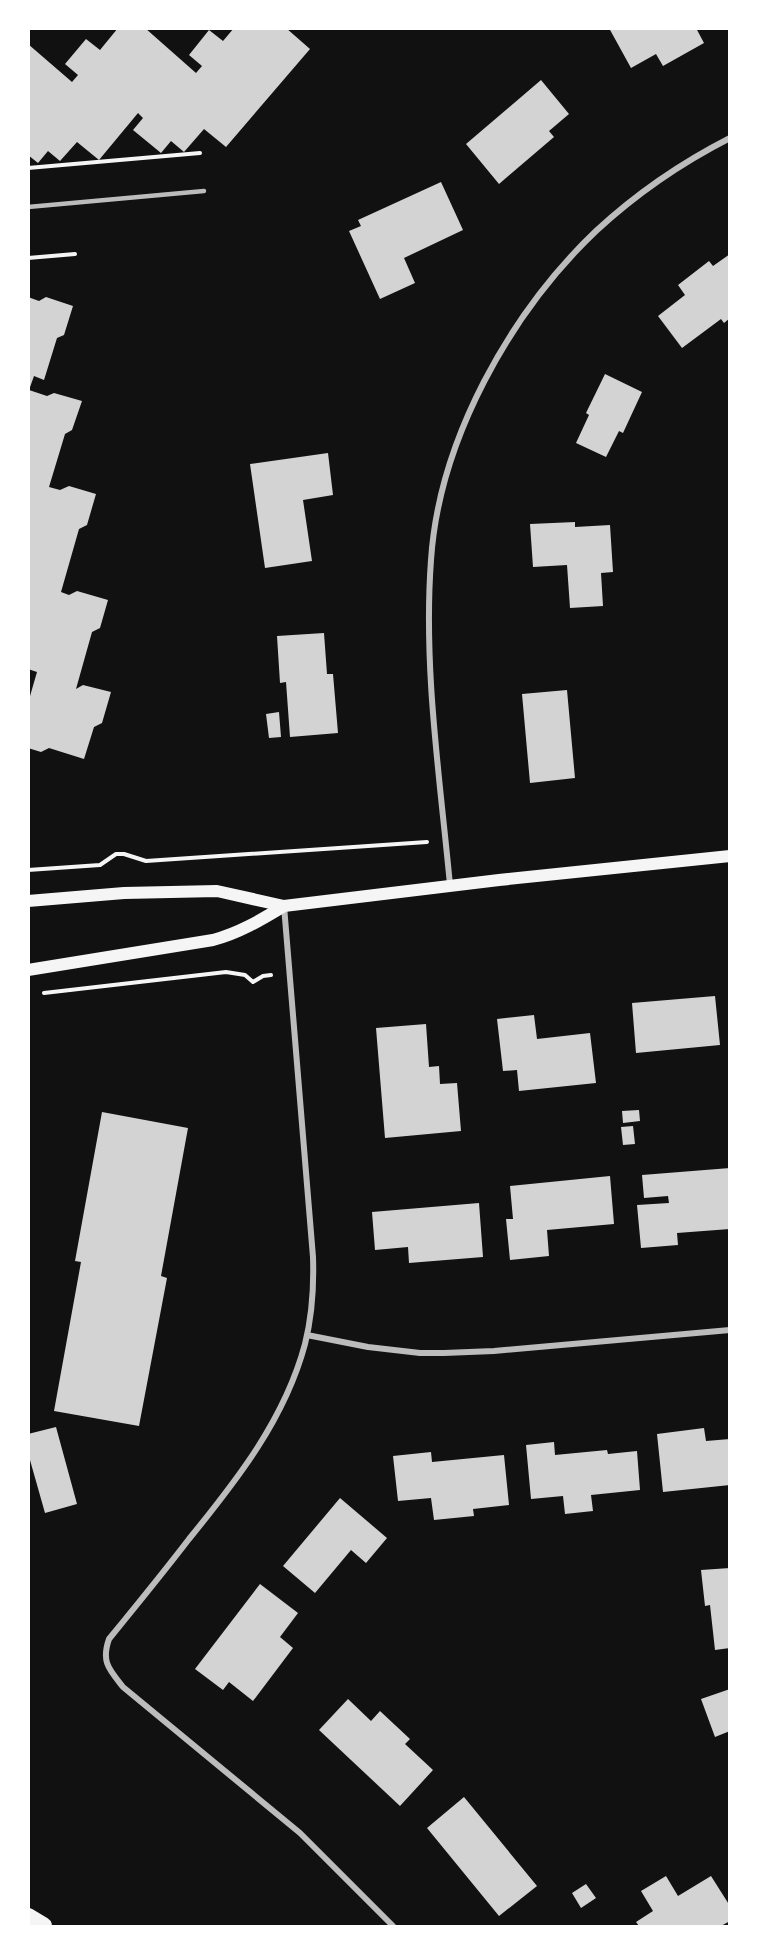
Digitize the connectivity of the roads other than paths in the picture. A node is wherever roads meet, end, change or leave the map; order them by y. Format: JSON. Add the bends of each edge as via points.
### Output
{"nodes":[{"id":1,"x":729,"y":138,"type":"edge"},
{"id":2,"x":204,"y":191,"type":"dead end"},
{"id":3,"x":28,"y":207,"type":"edge"},
{"id":4,"x":729,"y":856,"type":"edge"},
{"id":5,"x":450,"y":885,"type":"junction"},
{"id":6,"x":28,"y":901,"type":"edge"},
{"id":7,"x":284,"y":906,"type":"junction"},
{"id":8,"x":28,"y":970,"type":"edge"},
{"id":9,"x":729,"y":1330,"type":"edge"},
{"id":10,"x":307,"y":1335,"type":"junction"},
{"id":11,"x":28,"y":1917,"type":"edge"},
{"id":12,"x":44,"y":1926,"type":"edge"},
{"id":13,"x":393,"y":1926,"type":"edge"}],
"edges":[{"from":1,"to":5,"type":"street","via":[[647,189],[577,251],[513,332],[479,393],[456,446],[442,491],[430,581],[430,671]]},
{"from":2,"to":3,"type":"lane"},
{"from":4,"to":5,"type":"main road"},
{"from":5,"to":7,"type":"main road"},
{"from":6,"to":7,"type":"main road","via":[[217,891]]},
{"from":7,"to":8,"type":"main road","via":[[251,926],[213,940]]},
{"from":7,"to":10,"type":"street","via":[[313,1257]]},
{"from":9,"to":10,"type":"street","via":[[444,1353],[368,1347]]},
{"from":10,"to":13,"type":"street","via":[[289,1389],[257,1449],[109,1639],[104,1653],[123,1687],[300,1833]]},
{"from":11,"to":12,"type":"highway"}]}
